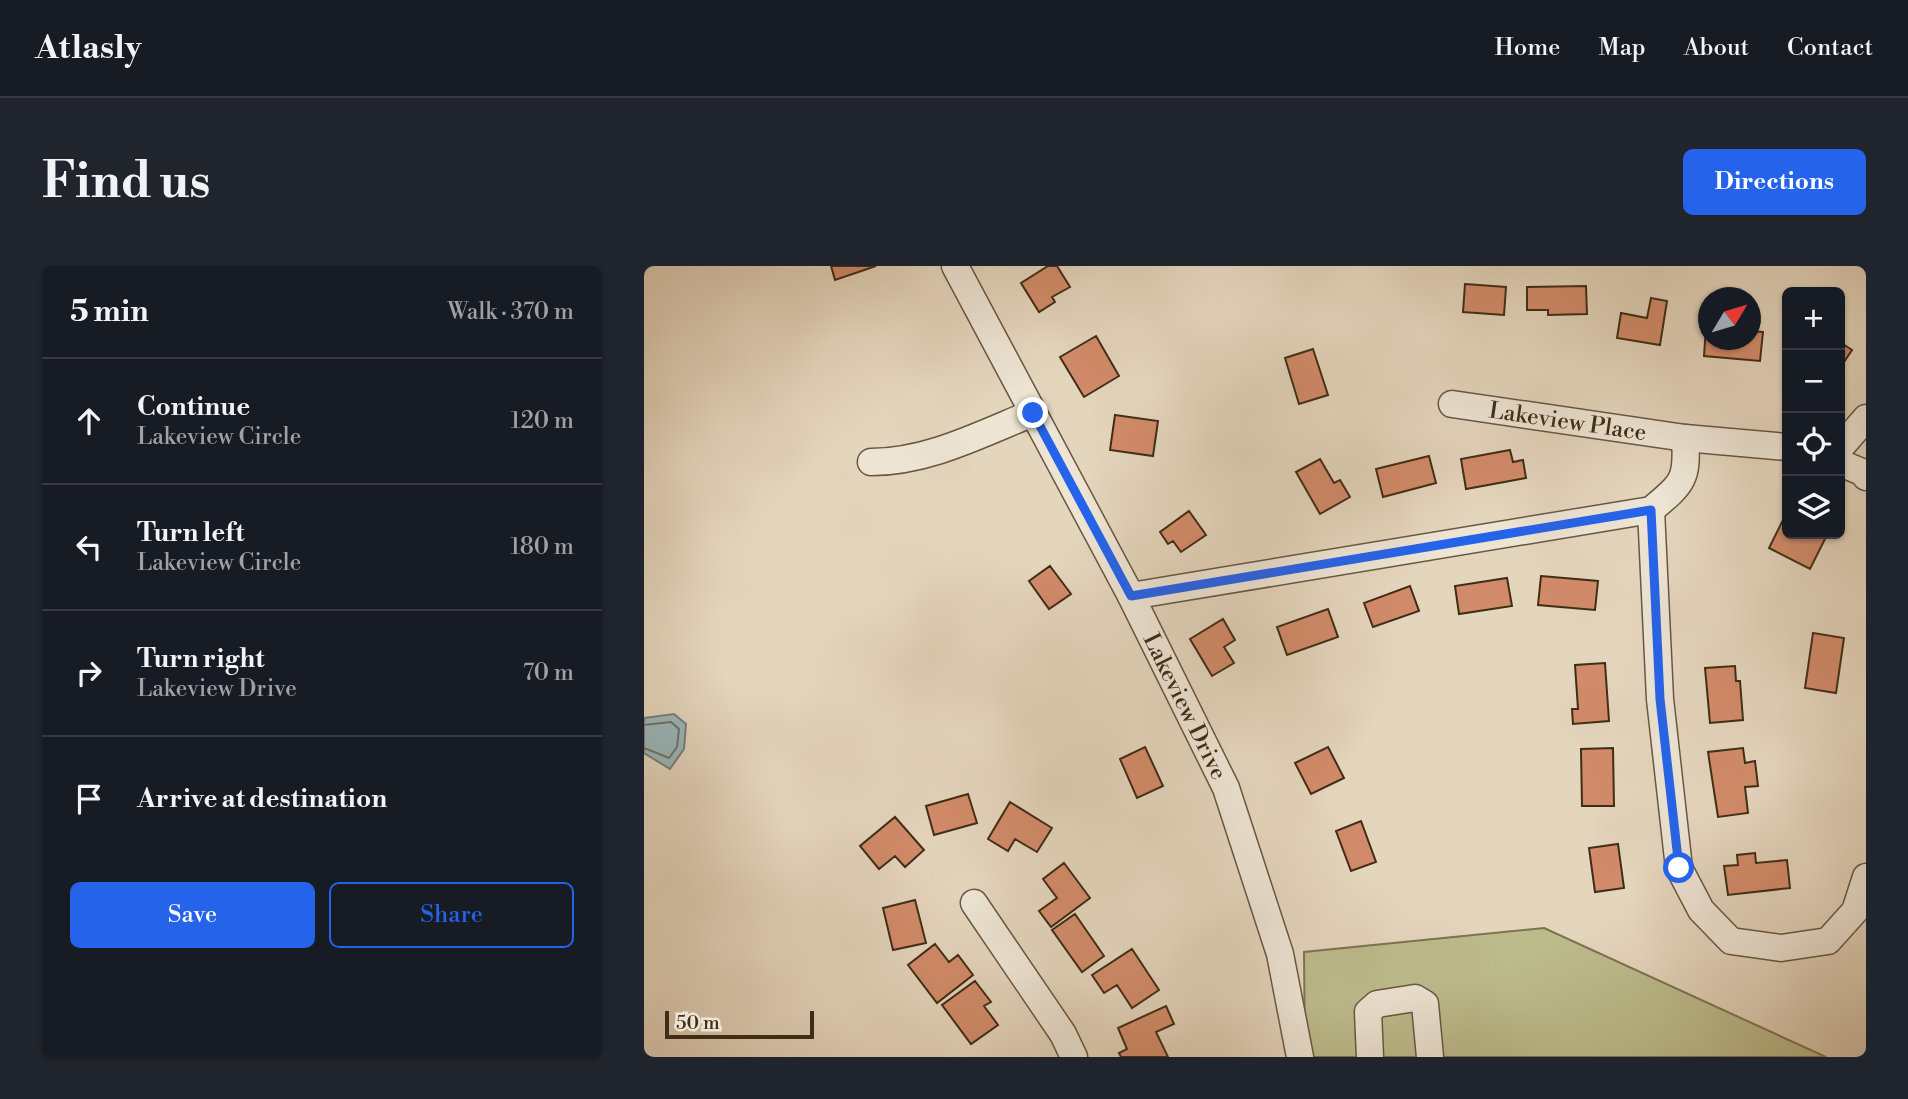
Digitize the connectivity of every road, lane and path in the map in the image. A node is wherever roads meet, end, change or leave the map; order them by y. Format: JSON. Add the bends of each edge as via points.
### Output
{"nodes":[{"id":1,"x":955,"y":266,"type":"edge"},
{"id":2,"x":1452,"y":404,"type":"dead end"},
{"id":3,"x":1033,"y":413,"type":"junction"},
{"id":4,"x":1866,"y":418,"type":"edge"},
{"id":5,"x":1685,"y":438,"type":"junction"},
{"id":6,"x":1845,"y":441,"type":"edge"},
{"id":7,"x":1782,"y":447,"type":"edge"},
{"id":8,"x":871,"y":462,"type":"dead end"},
{"id":9,"x":1845,"y":465,"type":"edge"},
{"id":10,"x":1866,"y":477,"type":"edge"},
{"id":11,"x":1651,"y":510,"type":"junction"},
{"id":12,"x":1131,"y":596,"type":"junction"},
{"id":13,"x":1866,"y":877,"type":"edge"},
{"id":14,"x":974,"y":903,"type":"dead end"},
{"id":15,"x":1074,"y":1057,"type":"edge"},
{"id":16,"x":1300,"y":1057,"type":"edge"},
{"id":17,"x":1370,"y":1057,"type":"edge"},
{"id":18,"x":1430,"y":1057,"type":"edge"}],
"edges":[{"from":1,"to":3,"type":"street","name":"Lakeview Drive"},
{"from":2,"to":5,"type":"street","name":"Lakeview Place"},
{"from":3,"to":8,"type":"street","via":[[926,455]]},
{"from":3,"to":12,"type":"street","name":"Lakeview Drive"},
{"from":4,"to":6,"type":"street"},
{"from":5,"to":7,"type":"street","name":"Lakeview Place"},
{"from":5,"to":11,"type":"street","via":[[1686,464],[1678,488]]},
{"from":9,"to":10,"type":"street"},
{"from":11,"to":12,"type":"street"},
{"from":11,"to":13,"type":"street","via":[[1660,699],[1679,868],[1701,910],[1731,941],[1782,948],[1828,942],[1855,911]]},
{"from":12,"to":16,"type":"street","name":"Lakeview Drive","via":[[1226,788],[1280,954]]},
{"from":14,"to":15,"type":"street"},
{"from":17,"to":18,"type":"street","via":[[1368,1012],[1377,1004],[1415,998],[1425,1004]]}]}
